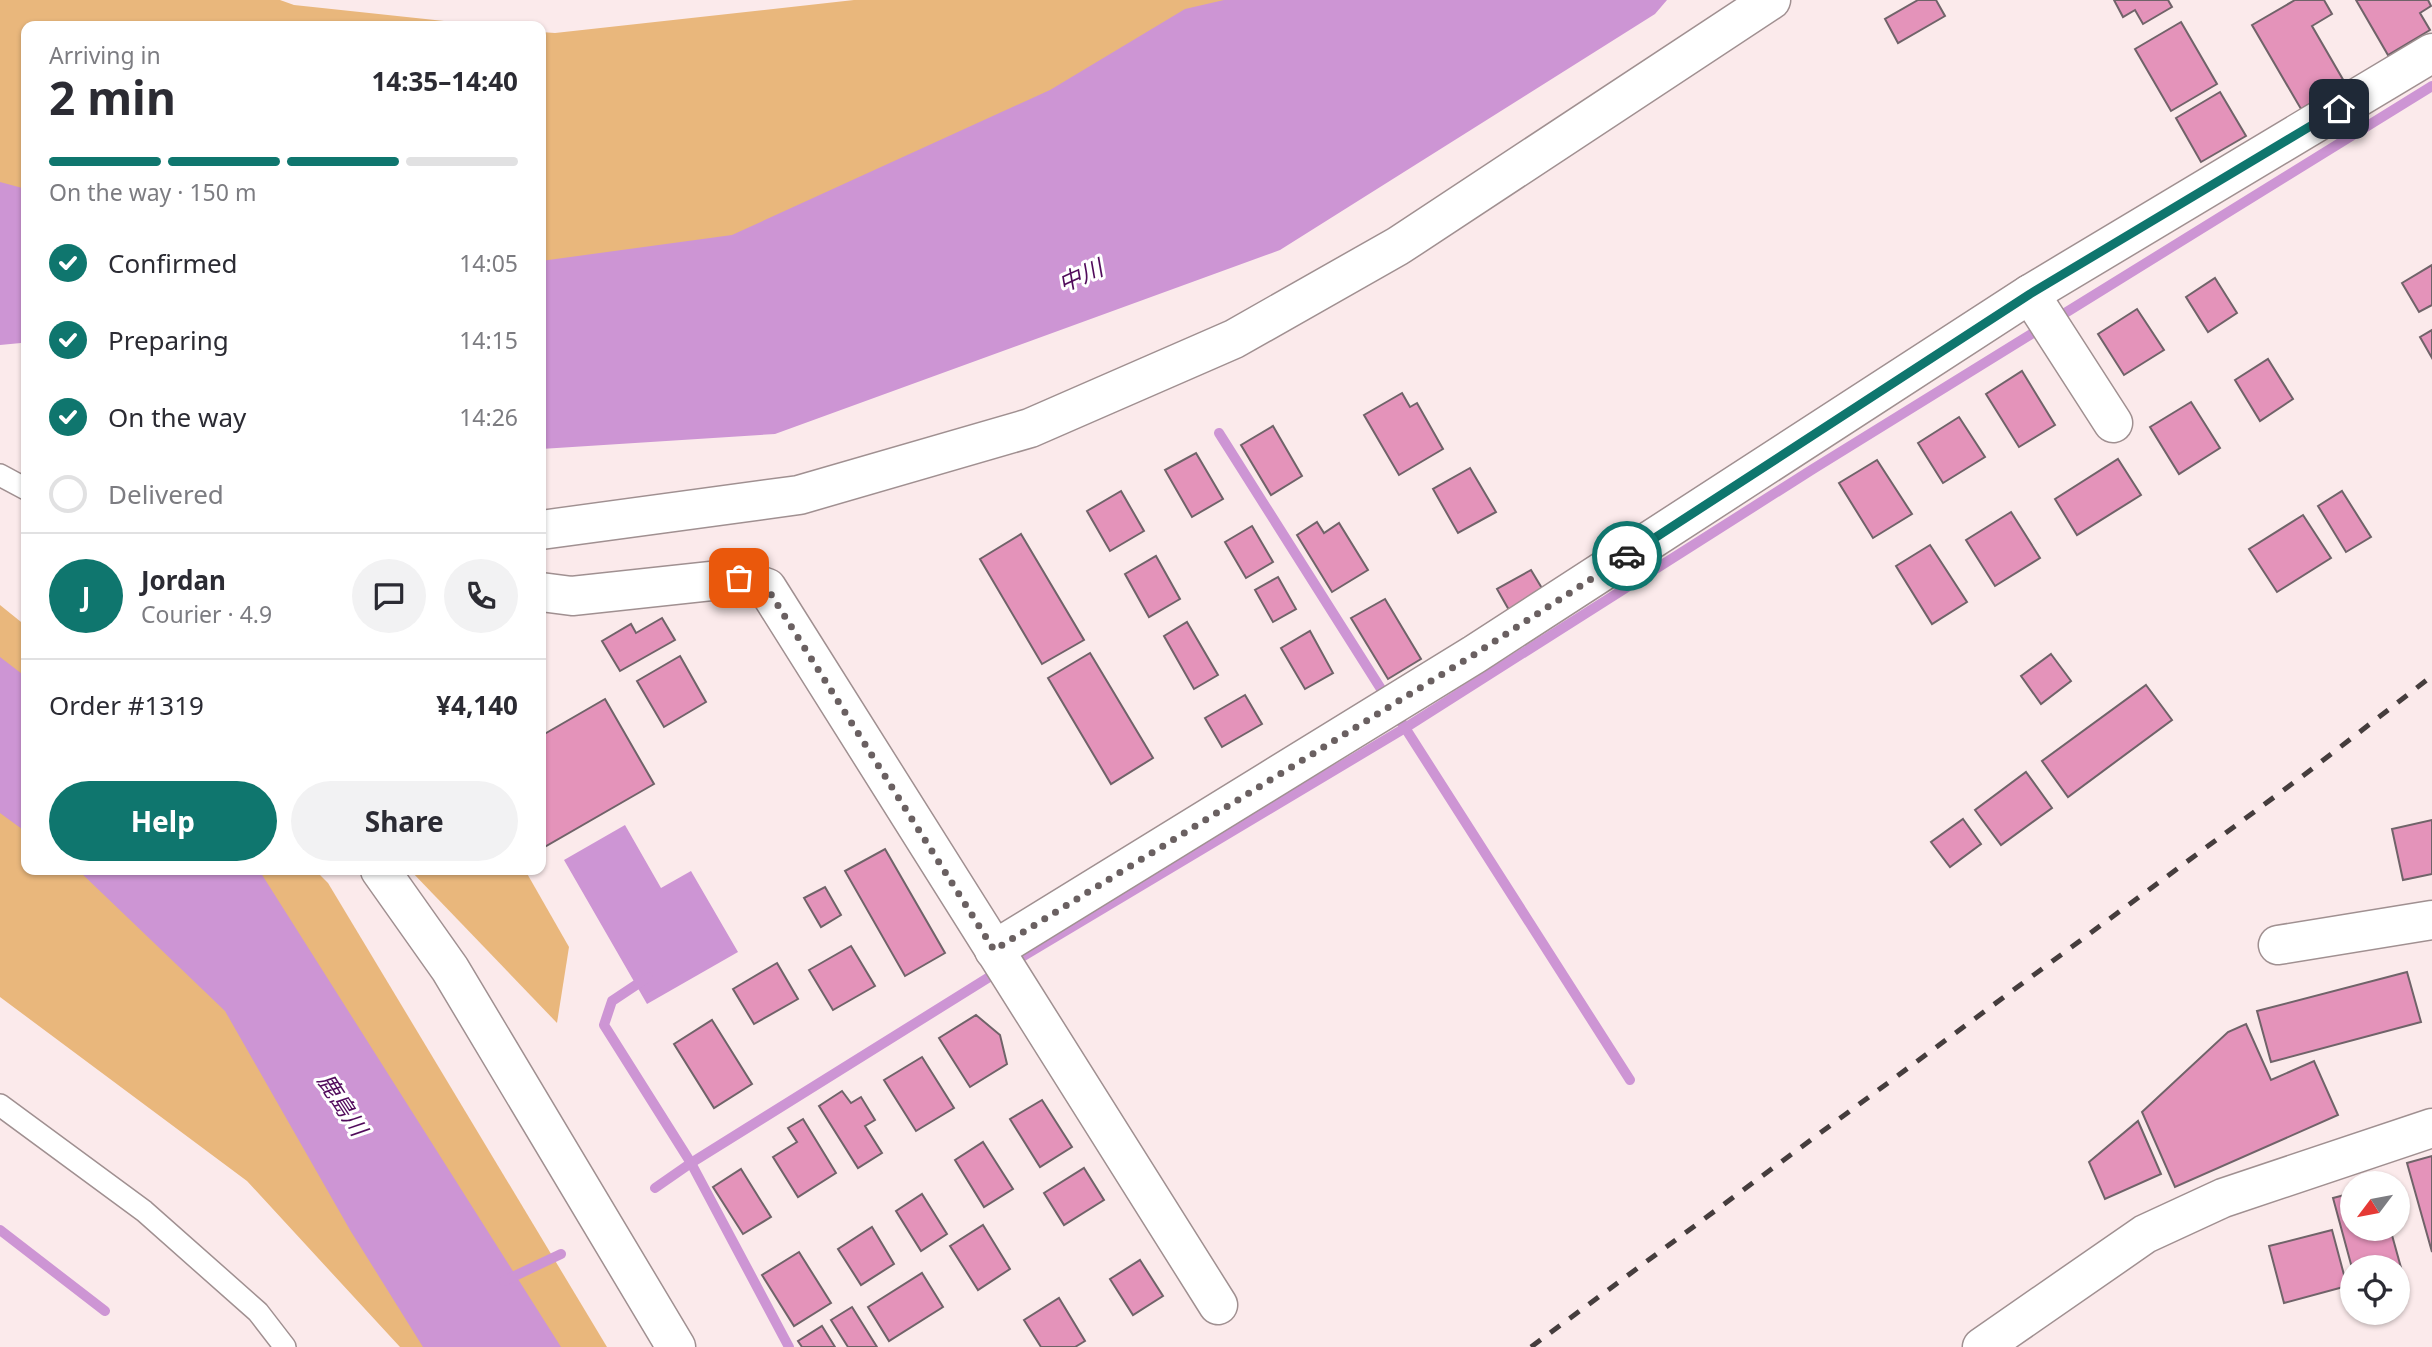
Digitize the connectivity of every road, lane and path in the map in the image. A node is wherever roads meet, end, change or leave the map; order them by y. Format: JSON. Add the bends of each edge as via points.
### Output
{"nodes":[{"id":1,"x":1772,"y":0,"type":"edge"},
{"id":2,"x":2432,"y":53,"type":"edge"},
{"id":3,"x":2030,"y":294,"type":"junction"},
{"id":4,"x":2113,"y":423,"type":"dead end"},
{"id":5,"x":0,"y":475,"type":"edge"},
{"id":6,"x":21,"y":486,"type":"edge"},
{"id":7,"x":546,"y":529,"type":"edge"},
{"id":8,"x":546,"y":593,"type":"edge"},
{"id":9,"x":384,"y":875,"type":"edge"},
{"id":10,"x":2432,"y":920,"type":"edge"},
{"id":11,"x":2278,"y":945,"type":"dead end"},
{"id":12,"x":994,"y":950,"type":"junction"},
{"id":13,"x":0,"y":1105,"type":"edge"},
{"id":14,"x":2432,"y":1128,"type":"edge"},
{"id":15,"x":1218,"y":1306,"type":"dead end"},
{"id":16,"x":285,"y":1347,"type":"edge"},
{"id":17,"x":676,"y":1347,"type":"edge"},
{"id":18,"x":1982,"y":1347,"type":"edge"}],
"edges":[{"from":1,"to":7,"type":"street","via":[[1398,246],[1234,340],[1030,428],[799,495]]},
{"from":2,"to":3,"type":"street"},
{"from":3,"to":4,"type":"street"},
{"from":3,"to":12,"type":"street","via":[[1475,654]]},
{"from":5,"to":6,"type":"lane"},
{"from":8,"to":12,"type":"street","via":[[572,596],[739,578],[767,588]]},
{"from":9,"to":17,"type":"street","via":[[450,969]]},
{"from":10,"to":11,"type":"street"},
{"from":12,"to":15,"type":"street"},
{"from":13,"to":16,"type":"lane","via":[[144,1211],[258,1312]]},
{"from":14,"to":18,"type":"street","via":[[2223,1198],[2145,1234]]}]}
